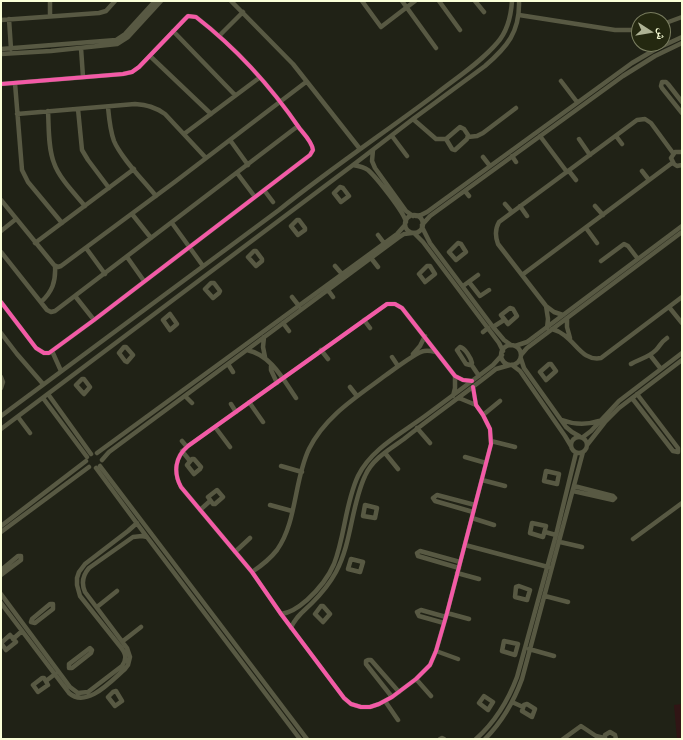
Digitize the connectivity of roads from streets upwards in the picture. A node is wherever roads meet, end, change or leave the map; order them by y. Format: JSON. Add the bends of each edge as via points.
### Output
{"nodes":[{"id":1,"x":50,"y":1,"type":"edge"},
{"id":2,"x":115,"y":1,"type":"edge"},
{"id":3,"x":155,"y":1,"type":"edge"},
{"id":4,"x":161,"y":1,"type":"edge"},
{"id":5,"x":231,"y":1,"type":"edge"},
{"id":6,"x":362,"y":1,"type":"edge"},
{"id":7,"x":402,"y":1,"type":"edge"},
{"id":8,"x":415,"y":1,"type":"edge"},
{"id":9,"x":439,"y":1,"type":"edge"},
{"id":10,"x":475,"y":1,"type":"edge"},
{"id":11,"x":512,"y":1,"type":"edge"},
{"id":12,"x":519,"y":1,"type":"edge"},
{"id":13,"x":407,"y":7,"type":"junction"},
{"id":14,"x":242,"y":12,"type":"junction"},
{"id":15,"x":484,"y":12,"type":"dead end"},
{"id":16,"x":519,"y":15,"type":"junction"},
{"id":17,"x":50,"y":16,"type":"junction"},
{"id":18,"x":682,"y":17,"type":"edge"},
{"id":19,"x":9,"y":19,"type":"junction"},
{"id":20,"x":1,"y":20,"type":"edge"},
{"id":21,"x":671,"y":21,"type":"edge"},
{"id":22,"x":460,"y":30,"type":"dead end"},
{"id":23,"x":631,"y":30,"type":"edge"},
{"id":24,"x":173,"y":31,"type":"junction"},
{"id":25,"x":219,"y":36,"type":"junction"},
{"id":26,"x":682,"y":37,"type":"edge"},
{"id":27,"x":682,"y":43,"type":"edge"},
{"id":28,"x":51,"y":48,"type":"junction"},
{"id":29,"x":81,"y":48,"type":"junction"},
{"id":30,"x":436,"y":48,"type":"dead end"},
{"id":31,"x":1,"y":49,"type":"edge"},
{"id":32,"x":11,"y":49,"type":"junction"},
{"id":33,"x":1,"y":54,"type":"edge"},
{"id":34,"x":150,"y":56,"type":"junction"},
{"id":35,"x":83,"y":78,"type":"junction"},
{"id":36,"x":259,"y":78,"type":"junction"},
{"id":37,"x":561,"y":81,"type":"dead end"},
{"id":38,"x":306,"y":82,"type":"junction"},
{"id":39,"x":15,"y":83,"type":"junction"},
{"id":40,"x":1,"y":84,"type":"edge"},
{"id":41,"x":236,"y":95,"type":"junction"},
{"id":42,"x":587,"y":95,"type":"junction"},
{"id":43,"x":590,"y":100,"type":"junction"},
{"id":44,"x":280,"y":102,"type":"junction"},
{"id":45,"x":577,"y":102,"type":"junction"},
{"id":46,"x":682,"y":102,"type":"edge"},
{"id":47,"x":108,"y":107,"type":"junction"},
{"id":48,"x":516,"y":108,"type":"dead end"},
{"id":49,"x":78,"y":109,"type":"junction"},
{"id":50,"x":48,"y":111,"type":"junction"},
{"id":51,"x":682,"y":113,"type":"edge"},
{"id":52,"x":17,"y":114,"type":"junction"},
{"id":53,"x":211,"y":114,"type":"junction"},
{"id":54,"x":412,"y":119,"type":"junction"},
{"id":55,"x":298,"y":126,"type":"junction"},
{"id":56,"x":184,"y":134,"type":"junction"},
{"id":57,"x":392,"y":136,"type":"junction"},
{"id":58,"x":540,"y":136,"type":"junction"},
{"id":59,"x":616,"y":136,"type":"junction"},
{"id":60,"x":468,"y":137,"type":"junction"},
{"id":61,"x":446,"y":139,"type":"junction"},
{"id":62,"x":579,"y":139,"type":"dead end"},
{"id":63,"x":230,"y":140,"type":"junction"},
{"id":64,"x":622,"y":144,"type":"dead end"},
{"id":65,"x":360,"y":149,"type":"junction"},
{"id":66,"x":373,"y":150,"type":"junction"},
{"id":67,"x":682,"y":152,"type":"edge"},
{"id":68,"x":673,"y":153,"type":"junction"},
{"id":69,"x":590,"y":155,"type":"junction"},
{"id":70,"x":407,"y":156,"type":"dead end"},
{"id":71,"x":512,"y":156,"type":"junction"},
{"id":72,"x":483,"y":157,"type":"dead end"},
{"id":73,"x":206,"y":158,"type":"junction"},
{"id":74,"x":516,"y":162,"type":"dead end"},
{"id":75,"x":672,"y":163,"type":"junction"},
{"id":76,"x":248,"y":165,"type":"junction"},
{"id":77,"x":353,"y":165,"type":"junction"},
{"id":78,"x":682,"y":165,"type":"edge"},
{"id":79,"x":490,"y":166,"type":"junction"},
{"id":80,"x":134,"y":169,"type":"junction"},
{"id":81,"x":642,"y":171,"type":"dead end"},
{"id":82,"x":568,"y":172,"type":"junction"},
{"id":83,"x":237,"y":173,"type":"junction"},
{"id":84,"x":576,"y":180,"type":"dead end"},
{"id":85,"x":649,"y":180,"type":"junction"},
{"id":86,"x":331,"y":181,"type":"junction"},
{"id":87,"x":109,"y":188,"type":"junction"},
{"id":88,"x":264,"y":190,"type":"junction"},
{"id":89,"x":338,"y":190,"type":"dead end"},
{"id":90,"x":465,"y":191,"type":"junction"},
{"id":91,"x":156,"y":196,"type":"junction"},
{"id":92,"x":469,"y":196,"type":"dead end"},
{"id":93,"x":255,"y":197,"type":"junction"},
{"id":94,"x":1,"y":200,"type":"edge"},
{"id":95,"x":273,"y":202,"type":"dead end"},
{"id":96,"x":505,"y":204,"type":"dead end"},
{"id":97,"x":85,"y":206,"type":"junction"},
{"id":98,"x":520,"y":206,"type":"junction"},
{"id":99,"x":595,"y":206,"type":"dead end"},
{"id":100,"x":512,"y":212,"type":"junction"},
{"id":101,"x":288,"y":213,"type":"junction"},
{"id":102,"x":132,"y":214,"type":"junction"},
{"id":103,"x":602,"y":215,"type":"junction"},
{"id":104,"x":414,"y":216,"type":"junction"},
{"id":105,"x":527,"y":216,"type":"dead end"},
{"id":106,"x":16,"y":219,"type":"junction"},
{"id":107,"x":294,"y":222,"type":"dead end"},
{"id":108,"x":62,"y":223,"type":"junction"},
{"id":109,"x":172,"y":223,"type":"junction"},
{"id":110,"x":405,"y":223,"type":"junction"},
{"id":111,"x":422,"y":226,"type":"junction"},
{"id":112,"x":682,"y":226,"type":"edge"},
{"id":113,"x":586,"y":228,"type":"junction"},
{"id":114,"x":1,"y":231,"type":"edge"},
{"id":115,"x":682,"y":232,"type":"edge"},
{"id":116,"x":413,"y":233,"type":"junction"},
{"id":117,"x":378,"y":235,"type":"dead end"},
{"id":118,"x":398,"y":235,"type":"junction"},
{"id":119,"x":151,"y":238,"type":"junction"},
{"id":120,"x":35,"y":243,"type":"junction"},
{"id":121,"x":384,"y":243,"type":"junction"},
{"id":122,"x":597,"y":243,"type":"dead end"},
{"id":123,"x":245,"y":246,"type":"junction"},
{"id":124,"x":189,"y":247,"type":"junction"},
{"id":125,"x":86,"y":248,"type":"junction"},
{"id":126,"x":1,"y":252,"type":"edge"},
{"id":127,"x":251,"y":253,"type":"dead end"},
{"id":128,"x":452,"y":256,"type":"dead end"},
{"id":129,"x":127,"y":257,"type":"junction"},
{"id":130,"x":372,"y":258,"type":"junction"},
{"id":131,"x":638,"y":259,"type":"junction"},
{"id":132,"x":601,"y":261,"type":"dead end"},
{"id":133,"x":445,"y":262,"type":"junction"},
{"id":134,"x":440,"y":264,"type":"junction"},
{"id":135,"x":55,"y":266,"type":"junction"},
{"id":136,"x":203,"y":266,"type":"junction"},
{"id":137,"x":336,"y":266,"type":"dead end"},
{"id":138,"x":378,"y":267,"type":"dead end"},
{"id":139,"x":433,"y":270,"type":"dead end"},
{"id":140,"x":105,"y":274,"type":"junction"},
{"id":141,"x":342,"y":274,"type":"junction"},
{"id":142,"x":478,"y":275,"type":"dead end"},
{"id":143,"x":522,"y":275,"type":"junction"},
{"id":144,"x":203,"y":278,"type":"junction"},
{"id":145,"x":144,"y":281,"type":"junction"},
{"id":146,"x":469,"y":282,"type":"junction"},
{"id":147,"x":208,"y":285,"type":"dead end"},
{"id":148,"x":463,"y":286,"type":"junction"},
{"id":149,"x":328,"y":290,"type":"junction"},
{"id":150,"x":489,"y":290,"type":"dead end"},
{"id":151,"x":76,"y":296,"type":"junction"},
{"id":152,"x":292,"y":297,"type":"dead end"},
{"id":153,"x":682,"y":297,"type":"edge"},
{"id":154,"x":313,"y":298,"type":"junction"},
{"id":155,"x":333,"y":298,"type":"dead end"},
{"id":156,"x":1,"y":302,"type":"edge"},
{"id":157,"x":41,"y":302,"type":"junction"},
{"id":158,"x":299,"y":306,"type":"junction"},
{"id":159,"x":546,"y":306,"type":"junction"},
{"id":160,"x":669,"y":307,"type":"junction"},
{"id":161,"x":160,"y":310,"type":"junction"},
{"id":162,"x":166,"y":317,"type":"dead end"},
{"id":163,"x":565,"y":317,"type":"junction"},
{"id":164,"x":94,"y":320,"type":"junction"},
{"id":165,"x":364,"y":320,"type":"junction"},
{"id":166,"x":504,"y":320,"type":"dead end"},
{"id":167,"x":284,"y":323,"type":"junction"},
{"id":168,"x":682,"y":323,"type":"edge"},
{"id":169,"x":494,"y":327,"type":"junction"},
{"id":170,"x":370,"y":328,"type":"dead end"},
{"id":171,"x":488,"y":328,"type":"junction"},
{"id":172,"x":547,"y":328,"type":"junction"},
{"id":173,"x":552,"y":329,"type":"junction"},
{"id":174,"x":290,"y":331,"type":"dead end"},
{"id":175,"x":482,"y":332,"type":"dead end"},
{"id":176,"x":1,"y":333,"type":"edge"},
{"id":177,"x":424,"y":336,"type":"junction"},
{"id":178,"x":264,"y":338,"type":"junction"},
{"id":179,"x":666,"y":338,"type":"dead end"},
{"id":180,"x":571,"y":340,"type":"junction"},
{"id":181,"x":117,"y":342,"type":"junction"},
{"id":182,"x":529,"y":343,"type":"junction"},
{"id":183,"x":513,"y":346,"type":"junction"},
{"id":184,"x":122,"y":349,"type":"dead end"},
{"id":185,"x":247,"y":350,"type":"junction"},
{"id":186,"x":321,"y":350,"type":"junction"},
{"id":187,"x":52,"y":351,"type":"junction"},
{"id":188,"x":436,"y":352,"type":"junction"},
{"id":189,"x":502,"y":353,"type":"junction"},
{"id":190,"x":682,"y":353,"type":"edge"},
{"id":191,"x":650,"y":355,"type":"junction"},
{"id":192,"x":265,"y":357,"type":"junction"},
{"id":193,"x":392,"y":357,"type":"dead end"},
{"id":194,"x":521,"y":357,"type":"junction"},
{"id":195,"x":410,"y":358,"type":"junction"},
{"id":196,"x":328,"y":359,"type":"dead end"},
{"id":197,"x":681,"y":363,"type":"edge"},
{"id":198,"x":228,"y":364,"type":"junction"},
{"id":199,"x":471,"y":364,"type":"dead end"},
{"id":200,"x":631,"y":364,"type":"dead end"},
{"id":201,"x":511,"y":365,"type":"junction"},
{"id":202,"x":271,"y":366,"type":"junction"},
{"id":203,"x":398,"y":366,"type":"junction"},
{"id":204,"x":495,"y":367,"type":"junction"},
{"id":205,"x":660,"y":369,"type":"junction"},
{"id":206,"x":61,"y":371,"type":"junction"},
{"id":207,"x":234,"y":372,"type":"dead end"},
{"id":208,"x":74,"y":374,"type":"junction"},
{"id":209,"x":455,"y":376,"type":"junction"},
{"id":210,"x":479,"y":376,"type":"junction"},
{"id":211,"x":542,"y":376,"type":"dead end"},
{"id":212,"x":1,"y":378,"type":"edge"},
{"id":213,"x":282,"y":379,"type":"junction"},
{"id":214,"x":79,"y":381,"type":"dead end"},
{"id":215,"x":200,"y":381,"type":"junction"},
{"id":216,"x":472,"y":381,"type":"junction"},
{"id":217,"x":534,"y":382,"type":"junction"},
{"id":218,"x":277,"y":383,"type":"junction"},
{"id":219,"x":43,"y":384,"type":"junction"},
{"id":220,"x":637,"y":386,"type":"junction"},
{"id":221,"x":350,"y":387,"type":"dead end"},
{"id":222,"x":473,"y":387,"type":"junction"},
{"id":223,"x":1,"y":388,"type":"edge"},
{"id":224,"x":639,"y":393,"type":"junction"},
{"id":225,"x":48,"y":394,"type":"junction"},
{"id":226,"x":185,"y":396,"type":"junction"},
{"id":227,"x":357,"y":396,"type":"junction"},
{"id":228,"x":453,"y":396,"type":"junction"},
{"id":229,"x":43,"y":398,"type":"junction"},
{"id":230,"x":296,"y":398,"type":"dead end"},
{"id":231,"x":459,"y":398,"type":"junction"},
{"id":232,"x":632,"y":398,"type":"junction"},
{"id":233,"x":500,"y":401,"type":"dead end"},
{"id":234,"x":249,"y":402,"type":"junction"},
{"id":235,"x":192,"y":403,"type":"dead end"},
{"id":236,"x":54,"y":404,"type":"junction"},
{"id":237,"x":231,"y":404,"type":"dead end"},
{"id":238,"x":476,"y":405,"type":"junction"},
{"id":239,"x":49,"y":407,"type":"junction"},
{"id":240,"x":236,"y":412,"type":"junction"},
{"id":241,"x":483,"y":414,"type":"junction"},
{"id":242,"x":1,"y":416,"type":"edge"},
{"id":243,"x":18,"y":417,"type":"junction"},
{"id":244,"x":561,"y":420,"type":"junction"},
{"id":245,"x":599,"y":421,"type":"junction"},
{"id":246,"x":263,"y":422,"type":"dead end"},
{"id":247,"x":215,"y":427,"type":"junction"},
{"id":248,"x":417,"y":428,"type":"junction"},
{"id":249,"x":1,"y":429,"type":"edge"},
{"id":250,"x":30,"y":433,"type":"dead end"},
{"id":251,"x":581,"y":437,"type":"junction"},
{"id":252,"x":182,"y":441,"type":"dead end"},
{"id":253,"x":491,"y":441,"type":"junction"},
{"id":254,"x":430,"y":443,"type":"dead end"},
{"id":255,"x":571,"y":446,"type":"junction"},
{"id":256,"x":587,"y":446,"type":"junction"},
{"id":257,"x":187,"y":447,"type":"junction"},
{"id":258,"x":230,"y":447,"type":"dead end"},
{"id":259,"x":515,"y":447,"type":"dead end"},
{"id":260,"x":182,"y":451,"type":"junction"},
{"id":261,"x":583,"y":452,"type":"junction"},
{"id":262,"x":97,"y":453,"type":"junction"},
{"id":263,"x":385,"y":453,"type":"junction"},
{"id":264,"x":576,"y":453,"type":"junction"},
{"id":265,"x":88,"y":457,"type":"junction"},
{"id":266,"x":465,"y":457,"type":"dead end"},
{"id":267,"x":102,"y":460,"type":"junction"},
{"id":268,"x":190,"y":461,"type":"dead end"},
{"id":269,"x":486,"y":463,"type":"junction"},
{"id":270,"x":280,"y":466,"type":"dead end"},
{"id":271,"x":89,"y":467,"type":"junction"},
{"id":272,"x":98,"y":467,"type":"junction"},
{"id":273,"x":398,"y":469,"type":"dead end"},
{"id":274,"x":302,"y":472,"type":"junction"},
{"id":275,"x":482,"y":480,"type":"junction"},
{"id":276,"x":559,"y":480,"type":"dead end"},
{"id":277,"x":569,"y":482,"type":"junction"},
{"id":278,"x":505,"y":486,"type":"dead end"},
{"id":279,"x":574,"y":488,"type":"junction"},
{"id":280,"x":603,"y":495,"type":"dead end"},
{"id":281,"x":448,"y":498,"type":"junction"},
{"id":282,"x":210,"y":501,"type":"dead end"},
{"id":283,"x":32,"y":502,"type":"junction"},
{"id":284,"x":682,"y":503,"type":"edge"},
{"id":285,"x":270,"y":505,"type":"dead end"},
{"id":286,"x":447,"y":505,"type":"junction"},
{"id":287,"x":475,"y":505,"type":"junction"},
{"id":288,"x":36,"y":507,"type":"junction"},
{"id":289,"x":355,"y":508,"type":"junction"},
{"id":290,"x":200,"y":510,"type":"junction"},
{"id":291,"x":363,"y":510,"type":"dead end"},
{"id":292,"x":292,"y":511,"type":"junction"},
{"id":293,"x":473,"y":512,"type":"junction"},
{"id":294,"x":472,"y":518,"type":"junction"},
{"id":295,"x":345,"y":522,"type":"junction"},
{"id":296,"x":137,"y":523,"type":"junction"},
{"id":297,"x":351,"y":523,"type":"junction"},
{"id":298,"x":494,"y":525,"type":"dead end"},
{"id":299,"x":1,"y":526,"type":"edge"},
{"id":300,"x":1,"y":532,"type":"edge"},
{"id":301,"x":545,"y":532,"type":"dead end"},
{"id":302,"x":556,"y":535,"type":"junction"},
{"id":303,"x":147,"y":537,"type":"junction"},
{"id":304,"x":250,"y":538,"type":"dead end"},
{"id":305,"x":633,"y":539,"type":"dead end"},
{"id":306,"x":560,"y":542,"type":"junction"},
{"id":307,"x":465,"y":545,"type":"junction"},
{"id":308,"x":582,"y":547,"type":"dead end"},
{"id":309,"x":235,"y":552,"type":"junction"},
{"id":310,"x":431,"y":554,"type":"junction"},
{"id":311,"x":342,"y":560,"type":"junction"},
{"id":312,"x":429,"y":560,"type":"junction"},
{"id":313,"x":460,"y":562,"type":"junction"},
{"id":314,"x":349,"y":563,"type":"dead end"},
{"id":315,"x":548,"y":567,"type":"junction"},
{"id":316,"x":459,"y":568,"type":"junction"},
{"id":317,"x":1,"y":570,"type":"edge"},
{"id":318,"x":252,"y":572,"type":"junction"},
{"id":319,"x":457,"y":573,"type":"junction"},
{"id":320,"x":1,"y":575,"type":"edge"},
{"id":321,"x":479,"y":579,"type":"dead end"},
{"id":322,"x":116,"y":591,"type":"dead end"},
{"id":323,"x":1,"y":594,"type":"edge"},
{"id":324,"x":529,"y":596,"type":"dead end"},
{"id":325,"x":545,"y":596,"type":"junction"},
{"id":326,"x":539,"y":598,"type":"junction"},
{"id":327,"x":313,"y":602,"type":"junction"},
{"id":328,"x":568,"y":602,"type":"dead end"},
{"id":329,"x":1,"y":603,"type":"edge"},
{"id":330,"x":97,"y":607,"type":"junction"},
{"id":331,"x":319,"y":608,"type":"dead end"},
{"id":332,"x":281,"y":614,"type":"junction"},
{"id":333,"x":446,"y":615,"type":"junction"},
{"id":334,"x":469,"y":620,"type":"dead end"},
{"id":335,"x":31,"y":622,"type":"junction"},
{"id":336,"x":444,"y":623,"type":"junction"},
{"id":337,"x":111,"y":624,"type":"junction"},
{"id":338,"x":141,"y":627,"type":"dead end"},
{"id":339,"x":106,"y":628,"type":"junction"},
{"id":340,"x":291,"y":628,"type":"junction"},
{"id":341,"x":24,"y":629,"type":"junction"},
{"id":342,"x":13,"y":638,"type":"junction"},
{"id":343,"x":123,"y":641,"type":"junction"},
{"id":344,"x":1,"y":643,"type":"edge"},
{"id":345,"x":35,"y":644,"type":"junction"},
{"id":346,"x":517,"y":650,"type":"dead end"},
{"id":347,"x":527,"y":650,"type":"junction"},
{"id":348,"x":436,"y":651,"type":"junction"},
{"id":349,"x":554,"y":656,"type":"dead end"},
{"id":350,"x":80,"y":658,"type":"dead end"},
{"id":351,"x":458,"y":659,"type":"dead end"},
{"id":352,"x":54,"y":674,"type":"junction"},
{"id":353,"x":61,"y":674,"type":"junction"},
{"id":354,"x":416,"y":679,"type":"junction"},
{"id":355,"x":46,"y":680,"type":"dead end"},
{"id":356,"x":105,"y":685,"type":"junction"},
{"id":357,"x":91,"y":690,"type":"junction"},
{"id":358,"x":399,"y":692,"type":"junction"},
{"id":359,"x":111,"y":693,"type":"dead end"},
{"id":360,"x":94,"y":694,"type":"junction"},
{"id":361,"x":431,"y":696,"type":"dead end"},
{"id":362,"x":392,"y":697,"type":"junction"},
{"id":363,"x":385,"y":701,"type":"junction"},
{"id":364,"x":512,"y":702,"type":"junction"},
{"id":365,"x":491,"y":706,"type":"dead end"},
{"id":366,"x":523,"y":707,"type":"dead end"},
{"id":367,"x":500,"y":712,"type":"junction"},
{"id":368,"x":398,"y":720,"type":"dead end"},
{"id":369,"x":300,"y":739,"type":"edge"},
{"id":370,"x":307,"y":739,"type":"edge"},
{"id":371,"x":440,"y":739,"type":"edge"},
{"id":372,"x":444,"y":739,"type":"edge"},
{"id":373,"x":476,"y":739,"type":"edge"},
{"id":374,"x":485,"y":739,"type":"edge"},
{"id":375,"x":563,"y":739,"type":"edge"},
{"id":376,"x":604,"y":739,"type":"edge"},
{"id":377,"x":616,"y":739,"type":"edge"}],
"edges":[{"from":1,"to":17,"type":"street"},
{"from":2,"to":17,"type":"street","via":[[106,11],[99,13]]},
{"from":3,"to":28,"type":"street","via":[[119,39]]},
{"from":4,"to":29,"type":"street","via":[[122,42]]},
{"from":5,"to":14,"type":"street"},
{"from":6,"to":13,"type":"street","via":[[381,26]]},
{"from":7,"to":13,"type":"street"},
{"from":8,"to":13,"type":"street"},
{"from":9,"to":22,"type":"street"},
{"from":10,"to":15,"type":"street"},
{"from":11,"to":65,"type":"street","via":[[504,33],[490,51]]},
{"from":12,"to":16,"type":"street"},
{"from":13,"to":30,"type":"street"},
{"from":14,"to":25,"type":"street"},
{"from":14,"to":38,"type":"street"},
{"from":16,"to":23,"type":"street","via":[[615,30]]},
{"from":16,"to":54,"type":"street","via":[[511,41],[496,57]]},
{"from":17,"to":19,"type":"street"},
{"from":18,"to":21,"type":"street"},
{"from":19,"to":20,"type":"street"},
{"from":19,"to":32,"type":"street"},
{"from":24,"to":25,"type":"street","via":[[192,16]]},
{"from":24,"to":34,"type":"street"},
{"from":24,"to":41,"type":"street"},
{"from":25,"to":36,"type":"street"},
{"from":26,"to":42,"type":"street","via":[[638,59]]},
{"from":27,"to":43,"type":"street","via":[[644,62]]},
{"from":28,"to":29,"type":"street"},
{"from":28,"to":32,"type":"street"},
{"from":28,"to":33,"type":"street"},
{"from":29,"to":35,"type":"street"},
{"from":31,"to":32,"type":"street"},
{"from":34,"to":35,"type":"street","via":[[132,72]]},
{"from":34,"to":53,"type":"street"},
{"from":35,"to":39,"type":"street"},
{"from":36,"to":41,"type":"street"},
{"from":36,"to":44,"type":"street"},
{"from":37,"to":45,"type":"street"},
{"from":38,"to":44,"type":"street"},
{"from":38,"to":65,"type":"street"},
{"from":39,"to":40,"type":"street"},
{"from":39,"to":52,"type":"street"},
{"from":41,"to":53,"type":"street"},
{"from":42,"to":43,"type":"street"},
{"from":42,"to":45,"type":"street"},
{"from":43,"to":58,"type":"street"},
{"from":44,"to":55,"type":"street"},
{"from":44,"to":63,"type":"street"},
{"from":45,"to":79,"type":"street"},
{"from":46,"to":51,"type":"street","via":[[668,84],[662,82],[662,88]]},
{"from":47,"to":49,"type":"street"},
{"from":47,"to":56,"type":"street","via":[[135,104],[150,106],[165,114]]},
{"from":47,"to":80,"type":"street","via":[[115,144]]},
{"from":48,"to":60,"type":"street","via":[[483,133]]},
{"from":49,"to":50,"type":"street"},
{"from":49,"to":87,"type":"street","via":[[82,150]]},
{"from":50,"to":52,"type":"street"},
{"from":50,"to":97,"type":"street","via":[[54,165]]},
{"from":52,"to":108,"type":"street","via":[[24,176]]},
{"from":53,"to":56,"type":"street"},
{"from":54,"to":57,"type":"street"},
{"from":54,"to":61,"type":"street","via":[[436,139]]},
{"from":55,"to":76,"type":"street"},
{"from":55,"to":88,"type":"street","via":[[312,147],[312,153]]},
{"from":56,"to":73,"type":"street"},
{"from":57,"to":66,"type":"street"},
{"from":57,"to":70,"type":"street"},
{"from":58,"to":71,"type":"street"},
{"from":58,"to":82,"type":"street"},
{"from":59,"to":64,"type":"street"},
{"from":59,"to":68,"type":"street","via":[[637,120],[645,119],[652,123]]},
{"from":59,"to":69,"type":"street"},
{"from":60,"to":61,"type":"street","via":[[464,128],[460,127]]},
{"from":60,"to":61,"type":"street","via":[[455,150]]},
{"from":62,"to":69,"type":"street"},
{"from":63,"to":73,"type":"street"},
{"from":63,"to":76,"type":"street"},
{"from":65,"to":136,"type":"street"},
{"from":66,"to":77,"type":"street"},
{"from":66,"to":104,"type":"street","via":[[375,168],[406,211]]},
{"from":67,"to":68,"type":"street"},
{"from":68,"to":75,"type":"street"},
{"from":69,"to":82,"type":"street"},
{"from":71,"to":74,"type":"street"},
{"from":71,"to":90,"type":"street"},
{"from":72,"to":79,"type":"street"},
{"from":73,"to":91,"type":"street"},
{"from":75,"to":78,"type":"street"},
{"from":75,"to":85,"type":"street"},
{"from":76,"to":83,"type":"street"},
{"from":77,"to":86,"type":"street"},
{"from":77,"to":110,"type":"street","via":[[363,167],[371,173],[402,213]]},
{"from":79,"to":104,"type":"street","via":[[427,212]]},
{"from":80,"to":87,"type":"street"},
{"from":80,"to":91,"type":"street"},
{"from":81,"to":85,"type":"street"},
{"from":82,"to":84,"type":"street"},
{"from":82,"to":98,"type":"street"},
{"from":83,"to":93,"type":"street"},
{"from":83,"to":109,"type":"street"},
{"from":85,"to":103,"type":"street"},
{"from":86,"to":89,"type":"street"},
{"from":86,"to":101,"type":"street"},
{"from":87,"to":97,"type":"street"},
{"from":88,"to":93,"type":"street"},
{"from":88,"to":95,"type":"street"},
{"from":90,"to":92,"type":"street"},
{"from":90,"to":111,"type":"street","via":[[430,216]]},
{"from":91,"to":102,"type":"street"},
{"from":93,"to":124,"type":"street"},
{"from":94,"to":106,"type":"street"},
{"from":96,"to":100,"type":"street"},
{"from":97,"to":108,"type":"street"},
{"from":98,"to":100,"type":"street"},
{"from":98,"to":105,"type":"street"},
{"from":99,"to":103,"type":"street"},
{"from":100,"to":143,"type":"street","via":[[498,225],[496,238]]},
{"from":101,"to":107,"type":"street"},
{"from":101,"to":123,"type":"street"},
{"from":102,"to":119,"type":"street"},
{"from":102,"to":125,"type":"street"},
{"from":103,"to":113,"type":"street"},
{"from":104,"to":110,"type":"street","via":[[408,218]]},
{"from":104,"to":111,"type":"street","via":[[421,219]]},
{"from":106,"to":114,"type":"street"},
{"from":106,"to":120,"type":"street"},
{"from":108,"to":120,"type":"street"},
{"from":109,"to":119,"type":"street"},
{"from":109,"to":124,"type":"street"},
{"from":110,"to":116,"type":"street","via":[[407,230]]},
{"from":110,"to":118,"type":"street"},
{"from":111,"to":116,"type":"street","via":[[418,232]]},
{"from":111,"to":133,"type":"street","via":[[427,239]]},
{"from":112,"to":131,"type":"street"},
{"from":113,"to":122,"type":"street"},
{"from":113,"to":143,"type":"street"},
{"from":115,"to":163,"type":"street"},
{"from":116,"to":118,"type":"street"},
{"from":116,"to":134,"type":"street"},
{"from":117,"to":121,"type":"street"},
{"from":118,"to":121,"type":"street"},
{"from":118,"to":130,"type":"street"},
{"from":119,"to":129,"type":"street"},
{"from":120,"to":135,"type":"street"},
{"from":121,"to":141,"type":"street"},
{"from":123,"to":127,"type":"street"},
{"from":123,"to":144,"type":"street"},
{"from":124,"to":136,"type":"street"},
{"from":124,"to":145,"type":"street"},
{"from":125,"to":135,"type":"street","via":[[61,266]]},
{"from":125,"to":140,"type":"street"},
{"from":126,"to":157,"type":"street"},
{"from":128,"to":133,"type":"street"},
{"from":129,"to":140,"type":"street"},
{"from":129,"to":145,"type":"street"},
{"from":130,"to":138,"type":"street"},
{"from":130,"to":149,"type":"street"},
{"from":131,"to":132,"type":"street","via":[[627,244],[624,244]]},
{"from":131,"to":163,"type":"street"},
{"from":133,"to":148,"type":"street"},
{"from":134,"to":139,"type":"street"},
{"from":134,"to":171,"type":"street"},
{"from":135,"to":157,"type":"street","via":[[53,286]]},
{"from":136,"to":206,"type":"street"},
{"from":137,"to":141,"type":"street"},
{"from":140,"to":151,"type":"street"},
{"from":141,"to":154,"type":"street"},
{"from":142,"to":146,"type":"street"},
{"from":143,"to":159,"type":"street"},
{"from":144,"to":147,"type":"street"},
{"from":144,"to":161,"type":"street"},
{"from":145,"to":164,"type":"street"},
{"from":146,"to":148,"type":"street"},
{"from":146,"to":150,"type":"street","via":[[480,296]]},
{"from":148,"to":169,"type":"street"},
{"from":149,"to":154,"type":"street"},
{"from":149,"to":155,"type":"street"},
{"from":151,"to":157,"type":"street","via":[[53,312],[47,310]]},
{"from":151,"to":164,"type":"street"},
{"from":152,"to":158,"type":"street"},
{"from":153,"to":160,"type":"street"},
{"from":154,"to":158,"type":"street"},
{"from":154,"to":167,"type":"street"},
{"from":156,"to":187,"type":"street","via":[[36,348],[44,353]]},
{"from":158,"to":215,"type":"street"},
{"from":159,"to":163,"type":"street"},
{"from":159,"to":172,"type":"street"},
{"from":160,"to":168,"type":"street"},
{"from":160,"to":180,"type":"street","via":[[601,358],[587,356]]},
{"from":161,"to":162,"type":"street"},
{"from":161,"to":181,"type":"street"},
{"from":163,"to":172,"type":"street"},
{"from":163,"to":173,"type":"street"},
{"from":163,"to":180,"type":"street"},
{"from":164,"to":187,"type":"street"},
{"from":165,"to":170,"type":"street"},
{"from":165,"to":177,"type":"street","via":[[384,305],[395,304],[404,310]]},
{"from":165,"to":186,"type":"street"},
{"from":166,"to":169,"type":"street"},
{"from":167,"to":174,"type":"street"},
{"from":167,"to":178,"type":"street"},
{"from":169,"to":183,"type":"street","via":[[504,340]]},
{"from":171,"to":175,"type":"street"},
{"from":171,"to":189,"type":"street","via":[[500,345]]},
{"from":172,"to":182,"type":"street"},
{"from":173,"to":180,"type":"street"},
{"from":173,"to":182,"type":"street"},
{"from":176,"to":219,"type":"street"},
{"from":177,"to":188,"type":"street"},
{"from":177,"to":195,"type":"street"},
{"from":178,"to":185,"type":"street"},
{"from":178,"to":192,"type":"street"},
{"from":179,"to":191,"type":"street"},
{"from":181,"to":184,"type":"street"},
{"from":181,"to":208,"type":"street"},
{"from":182,"to":183,"type":"street"},
{"from":182,"to":194,"type":"street"},
{"from":183,"to":189,"type":"street","via":[[507,346]]},
{"from":183,"to":194,"type":"street","via":[[520,351]]},
{"from":185,"to":192,"type":"street"},
{"from":185,"to":198,"type":"street"},
{"from":186,"to":196,"type":"street"},
{"from":186,"to":213,"type":"street"},
{"from":187,"to":206,"type":"street"},
{"from":188,"to":195,"type":"street","via":[[422,351]]},
{"from":188,"to":209,"type":"street"},
{"from":189,"to":201,"type":"street","via":[[504,362]]},
{"from":189,"to":204,"type":"street"},
{"from":190,"to":205,"type":"street"},
{"from":191,"to":200,"type":"street"},
{"from":191,"to":205,"type":"street"},
{"from":192,"to":202,"type":"street"},
{"from":193,"to":203,"type":"street"},
{"from":194,"to":201,"type":"street","via":[[516,364]]},
{"from":194,"to":217,"type":"street","via":[[524,368]]},
{"from":195,"to":203,"type":"street"},
{"from":197,"to":224,"type":"street"},
{"from":198,"to":207,"type":"street"},
{"from":198,"to":215,"type":"street"},
{"from":199,"to":210,"type":"street"},
{"from":201,"to":204,"type":"street"},
{"from":201,"to":255,"type":"street","via":[[522,373]]},
{"from":202,"to":213,"type":"street"},
{"from":202,"to":218,"type":"street"},
{"from":203,"to":227,"type":"street"},
{"from":204,"to":210,"type":"street"},
{"from":204,"to":222,"type":"street"},
{"from":205,"to":220,"type":"street"},
{"from":206,"to":219,"type":"street"},
{"from":208,"to":214,"type":"street"},
{"from":208,"to":225,"type":"street"},
{"from":209,"to":216,"type":"street"},
{"from":209,"to":228,"type":"street"},
{"from":210,"to":216,"type":"street"},
{"from":211,"to":217,"type":"street"},
{"from":212,"to":223,"type":"street"},
{"from":213,"to":218,"type":"street"},
{"from":213,"to":230,"type":"street"},
{"from":215,"to":226,"type":"street"},
{"from":215,"to":262,"type":"street"},
{"from":216,"to":228,"type":"street"},
{"from":217,"to":244,"type":"street"},
{"from":218,"to":234,"type":"street"},
{"from":219,"to":242,"type":"street"},
{"from":220,"to":224,"type":"street"},
{"from":220,"to":245,"type":"street"},
{"from":221,"to":227,"type":"street"},
{"from":222,"to":231,"type":"street"},
{"from":222,"to":238,"type":"street"},
{"from":224,"to":232,"type":"street"},
{"from":224,"to":232,"type":"street","via":[[666,438]]},
{"from":225,"to":229,"type":"street"},
{"from":225,"to":236,"type":"street"},
{"from":226,"to":235,"type":"street"},
{"from":226,"to":267,"type":"street","via":[[109,452]]},
{"from":227,"to":274,"type":"street","via":[[320,432],[310,449]]},
{"from":228,"to":295,"type":"street","via":[[384,446],[364,465],[356,481]]},
{"from":229,"to":239,"type":"street"},
{"from":229,"to":243,"type":"street"},
{"from":231,"to":238,"type":"street"},
{"from":231,"to":248,"type":"street"},
{"from":232,"to":256,"type":"street","via":[[610,417]]},
{"from":233,"to":241,"type":"street"},
{"from":234,"to":240,"type":"street"},
{"from":234,"to":246,"type":"street"},
{"from":236,"to":239,"type":"street"},
{"from":236,"to":265,"type":"street"},
{"from":237,"to":240,"type":"street"},
{"from":238,"to":241,"type":"street"},
{"from":239,"to":265,"type":"street"},
{"from":240,"to":247,"type":"street"},
{"from":241,"to":253,"type":"street","via":[[490,429]]},
{"from":243,"to":249,"type":"street"},
{"from":243,"to":250,"type":"street"},
{"from":244,"to":245,"type":"street","via":[[578,424]]},
{"from":244,"to":251,"type":"street","via":[[569,430]]},
{"from":245,"to":251,"type":"street"},
{"from":247,"to":257,"type":"street"},
{"from":247,"to":258,"type":"street"},
{"from":248,"to":254,"type":"street"},
{"from":248,"to":263,"type":"street"},
{"from":251,"to":255,"type":"street","via":[[572,439]]},
{"from":251,"to":256,"type":"street","via":[[587,442]]},
{"from":252,"to":257,"type":"street"},
{"from":253,"to":259,"type":"street"},
{"from":253,"to":269,"type":"street"},
{"from":255,"to":264,"type":"street"},
{"from":256,"to":261,"type":"street"},
{"from":257,"to":260,"type":"street"},
{"from":260,"to":268,"type":"street"},
{"from":260,"to":290,"type":"street","via":[[176,466],[178,481]]},
{"from":261,"to":264,"type":"street"},
{"from":261,"to":279,"type":"street"},
{"from":262,"to":265,"type":"street"},
{"from":262,"to":267,"type":"street"},
{"from":263,"to":273,"type":"street"},
{"from":263,"to":289,"type":"street","via":[[365,474]]},
{"from":264,"to":277,"type":"street"},
{"from":265,"to":271,"type":"street"},
{"from":265,"to":283,"type":"street"},
{"from":266,"to":269,"type":"street"},
{"from":267,"to":272,"type":"street"},
{"from":269,"to":275,"type":"street"},
{"from":270,"to":274,"type":"street"},
{"from":271,"to":272,"type":"street"},
{"from":271,"to":288,"type":"street"},
{"from":272,"to":296,"type":"street"},
{"from":272,"to":370,"type":"street"},
{"from":274,"to":292,"type":"street"},
{"from":275,"to":278,"type":"street"},
{"from":275,"to":287,"type":"street"},
{"from":276,"to":277,"type":"street"},
{"from":277,"to":302,"type":"street"},
{"from":279,"to":280,"type":"street"},
{"from":279,"to":306,"type":"street"},
{"from":281,"to":286,"type":"street"},
{"from":281,"to":286,"type":"street","via":[[437,495],[433,498]]},
{"from":281,"to":287,"type":"street"},
{"from":282,"to":290,"type":"street"},
{"from":283,"to":288,"type":"street"},
{"from":283,"to":299,"type":"street"},
{"from":284,"to":305,"type":"street"},
{"from":285,"to":292,"type":"street"},
{"from":286,"to":293,"type":"street"},
{"from":287,"to":293,"type":"street"},
{"from":288,"to":300,"type":"street"},
{"from":289,"to":291,"type":"street"},
{"from":289,"to":297,"type":"street"},
{"from":290,"to":309,"type":"street"},
{"from":292,"to":318,"type":"street","via":[[280,546],[269,559]]},
{"from":293,"to":294,"type":"street"},
{"from":294,"to":298,"type":"street"},
{"from":294,"to":307,"type":"street"},
{"from":295,"to":297,"type":"street"},
{"from":295,"to":332,"type":"street","via":[[335,560],[322,583],[296,609]]},
{"from":296,"to":303,"type":"street"},
{"from":296,"to":339,"type":"street","via":[[85,564],[77,578],[80,596]]},
{"from":297,"to":311,"type":"street"},
{"from":301,"to":302,"type":"street"},
{"from":302,"to":315,"type":"street"},
{"from":303,"to":330,"type":"street","via":[[137,535],[128,539],[86,571],[83,588]]},
{"from":303,"to":369,"type":"street"},
{"from":304,"to":309,"type":"street"},
{"from":306,"to":308,"type":"street"},
{"from":306,"to":325,"type":"street"},
{"from":307,"to":313,"type":"street"},
{"from":307,"to":315,"type":"street"},
{"from":309,"to":318,"type":"street"},
{"from":310,"to":312,"type":"street"},
{"from":310,"to":312,"type":"street","via":[[420,551],[416,553]]},
{"from":310,"to":313,"type":"street"},
{"from":311,"to":314,"type":"street"},
{"from":311,"to":327,"type":"street","via":[[334,576]]},
{"from":312,"to":316,"type":"street"},
{"from":313,"to":316,"type":"street"},
{"from":315,"to":326,"type":"street"},
{"from":316,"to":319,"type":"street"},
{"from":317,"to":320,"type":"street","via":[[10,565]]},
{"from":318,"to":332,"type":"street"},
{"from":319,"to":321,"type":"street"},
{"from":319,"to":333,"type":"street"},
{"from":322,"to":330,"type":"street"},
{"from":323,"to":341,"type":"street"},
{"from":324,"to":326,"type":"street"},
{"from":325,"to":328,"type":"street"},
{"from":325,"to":347,"type":"street"},
{"from":326,"to":347,"type":"street"},
{"from":327,"to":331,"type":"street"},
{"from":327,"to":340,"type":"street","via":[[297,617]]},
{"from":329,"to":341,"type":"street"},
{"from":330,"to":337,"type":"street"},
{"from":332,"to":340,"type":"street"},
{"from":333,"to":334,"type":"street"},
{"from":333,"to":336,"type":"street"},
{"from":333,"to":336,"type":"street","via":[[420,610],[417,612],[419,616]]},
{"from":335,"to":335,"type":"street","via":[[35,622],[53,609],[53,604]]},
{"from":335,"to":341,"type":"street"},
{"from":336,"to":348,"type":"street"},
{"from":337,"to":339,"type":"street"},
{"from":337,"to":343,"type":"street"},
{"from":338,"to":343,"type":"street"},
{"from":339,"to":357,"type":"street","via":[[123,650],[125,660],[122,666]]},
{"from":340,"to":363,"type":"street","via":[[347,701],[356,706],[366,707]]},
{"from":341,"to":342,"type":"street"},
{"from":341,"to":345,"type":"street"},
{"from":342,"to":344,"type":"street","via":[[9,635]]},
{"from":342,"to":344,"type":"street","via":[[15,643],[8,649]]},
{"from":343,"to":356,"type":"street","via":[[130,652],[128,665]]},
{"from":345,"to":352,"type":"street"},
{"from":345,"to":353,"type":"street"},
{"from":346,"to":347,"type":"street"},
{"from":347,"to":349,"type":"street"},
{"from":347,"to":364,"type":"street","via":[[522,678]]},
{"from":347,"to":367,"type":"street","via":[[514,685]]},
{"from":348,"to":351,"type":"street"},
{"from":348,"to":354,"type":"street","via":[[430,665]]},
{"from":350,"to":353,"type":"street","via":[[68,665],[69,668]]},
{"from":352,"to":355,"type":"street"},
{"from":352,"to":360,"type":"street","via":[[72,696],[83,699]]},
{"from":353,"to":357,"type":"street","via":[[75,692]]},
{"from":354,"to":358,"type":"street"},
{"from":354,"to":361,"type":"street"},
{"from":356,"to":359,"type":"street"},
{"from":356,"to":360,"type":"street"},
{"from":357,"to":360,"type":"street"},
{"from":358,"to":362,"type":"street"},
{"from":358,"to":362,"type":"street","via":[[371,660],[368,660],[366,664]]},
{"from":362,"to":363,"type":"street"},
{"from":363,"to":368,"type":"street"},
{"from":364,"to":366,"type":"street"},
{"from":364,"to":374,"type":"street"},
{"from":365,"to":367,"type":"street"},
{"from":367,"to":373,"type":"street"},
{"from":371,"to":372,"type":"street"},
{"from":375,"to":376,"type":"street","via":[[581,726]]},
{"from":376,"to":377,"type":"street","via":[[610,732],[614,733]]}]}
